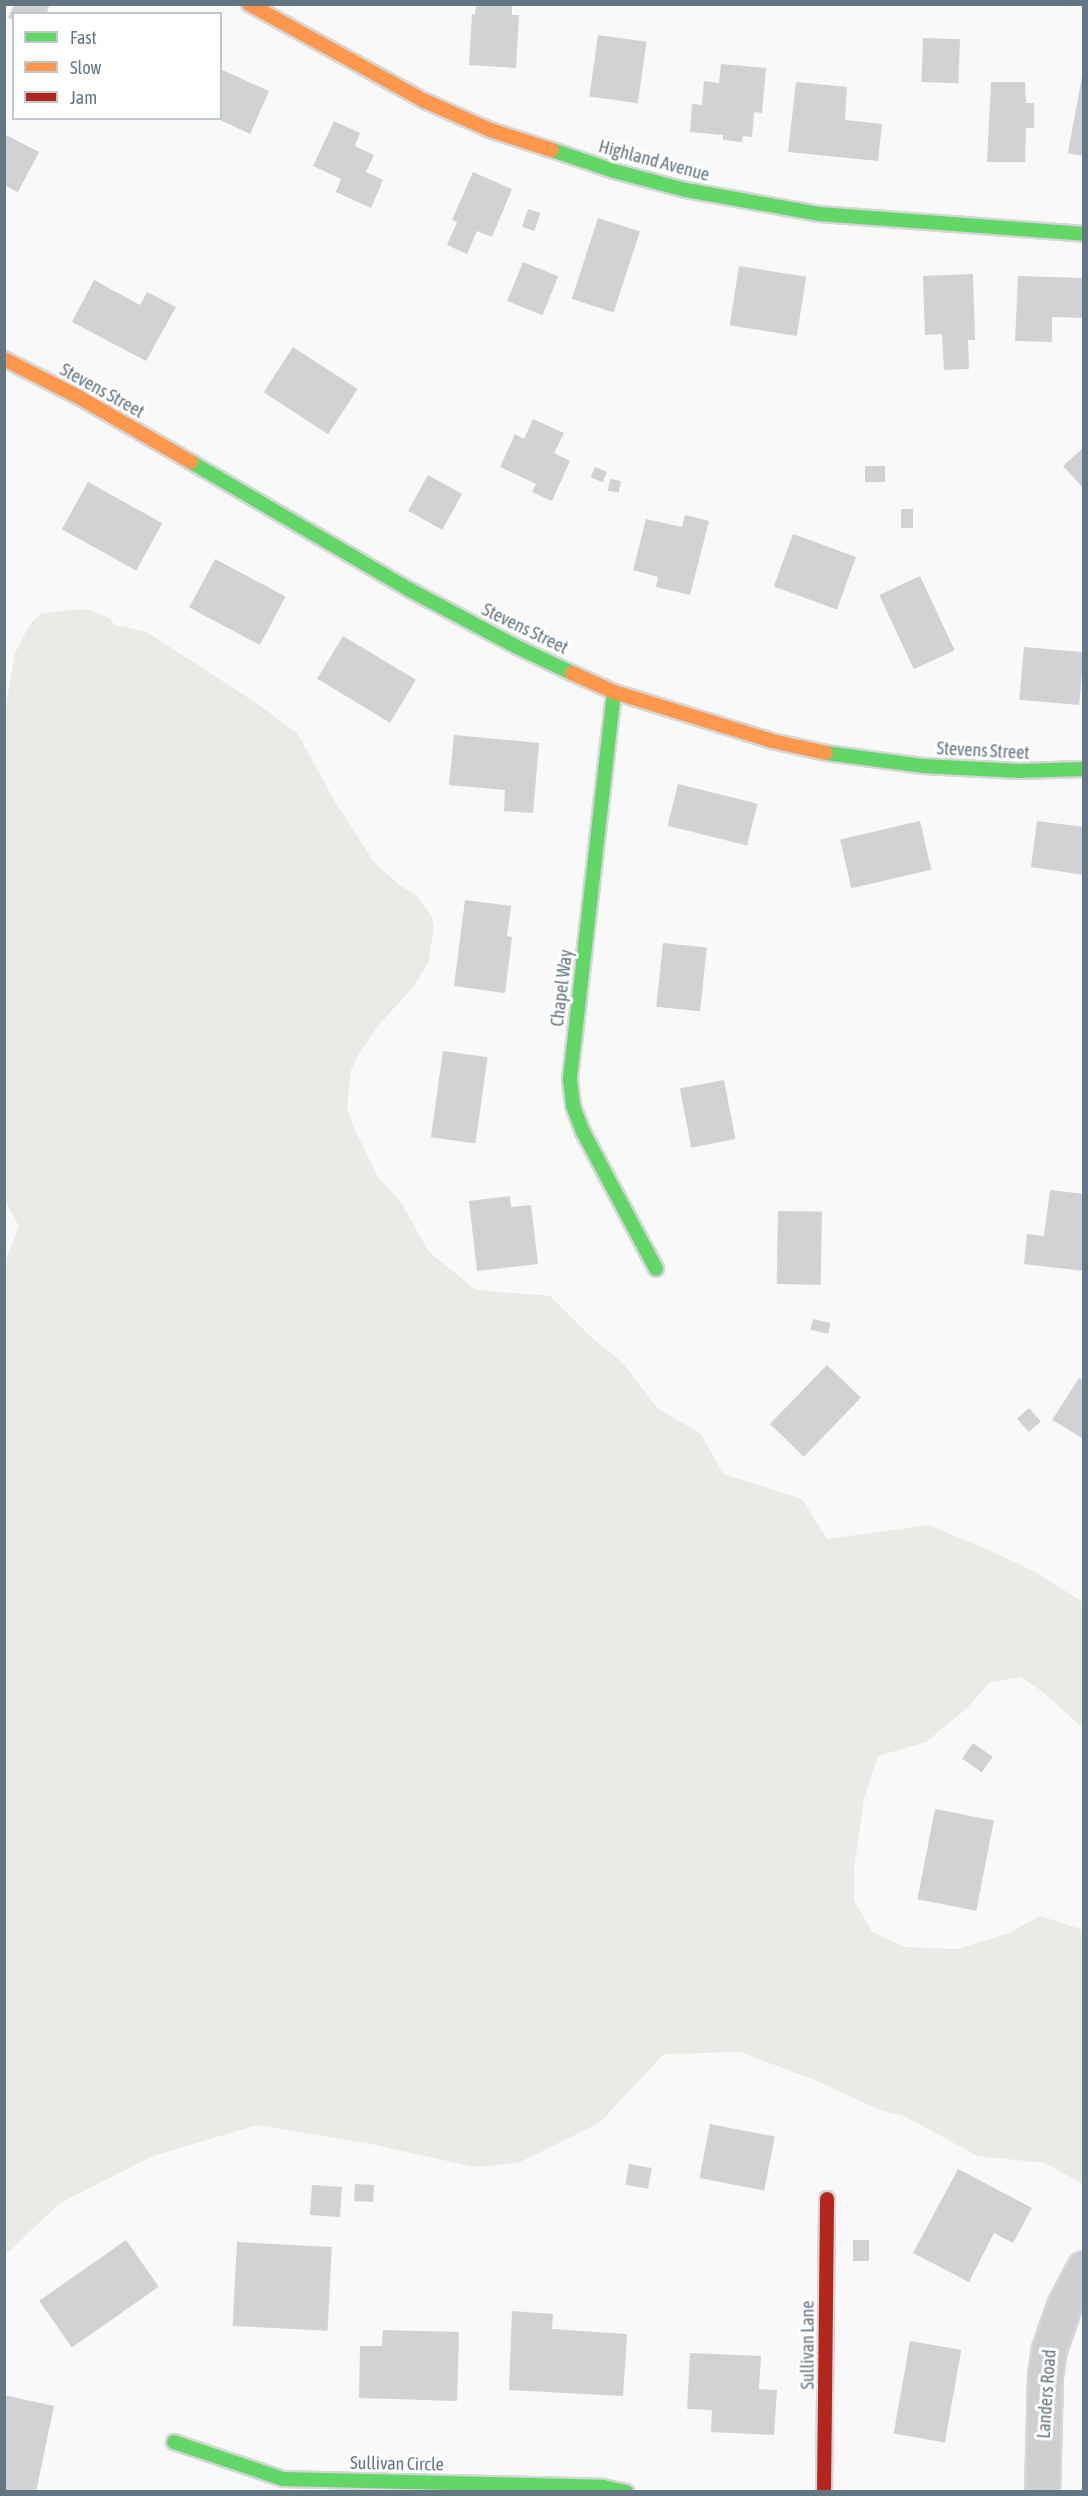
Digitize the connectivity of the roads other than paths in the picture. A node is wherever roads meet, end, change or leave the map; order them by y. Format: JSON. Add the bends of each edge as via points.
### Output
{"nodes":[{"id":1,"x":249,"y":4,"type":"edge"},
{"id":2,"x":1083,"y":234,"type":"edge"},
{"id":3,"x":4,"y":359,"type":"edge"},
{"id":4,"x":614,"y":692,"type":"junction"},
{"id":5,"x":1083,"y":769,"type":"edge"},
{"id":6,"x":656,"y":1269,"type":"dead end"},
{"id":7,"x":827,"y":2199,"type":"dead end"},
{"id":8,"x":1083,"y":2268,"type":"edge"},
{"id":9,"x":174,"y":2442,"type":"dead end"},
{"id":10,"x":626,"y":2492,"type":"edge"},
{"id":11,"x":824,"y":2492,"type":"edge"},
{"id":12,"x":1042,"y":2492,"type":"edge"}],
"edges":[{"from":1,"to":2,"type":"street","name":"Highland Avenue","via":[[425,101],[490,130],[614,171],[707,194],[820,214]]},
{"from":3,"to":4,"type":"street","name":"Stevens Street","via":[[82,399],[410,590],[517,647]]},
{"from":4,"to":5,"type":"street","name":"Stevens Street","via":[[772,741],[829,754],[936,767]]},
{"from":4,"to":6,"type":"street","name":"Chapel Way","via":[[570,1087],[583,1132]]},
{"from":7,"to":11,"type":"street","name":"Sullivan Lane"},
{"from":8,"to":12,"type":"street","name":"Landers Road","via":[[1049,2349]]},
{"from":9,"to":10,"type":"street","name":"Sullivan Circle","via":[[283,2479],[603,2487]]}]}
